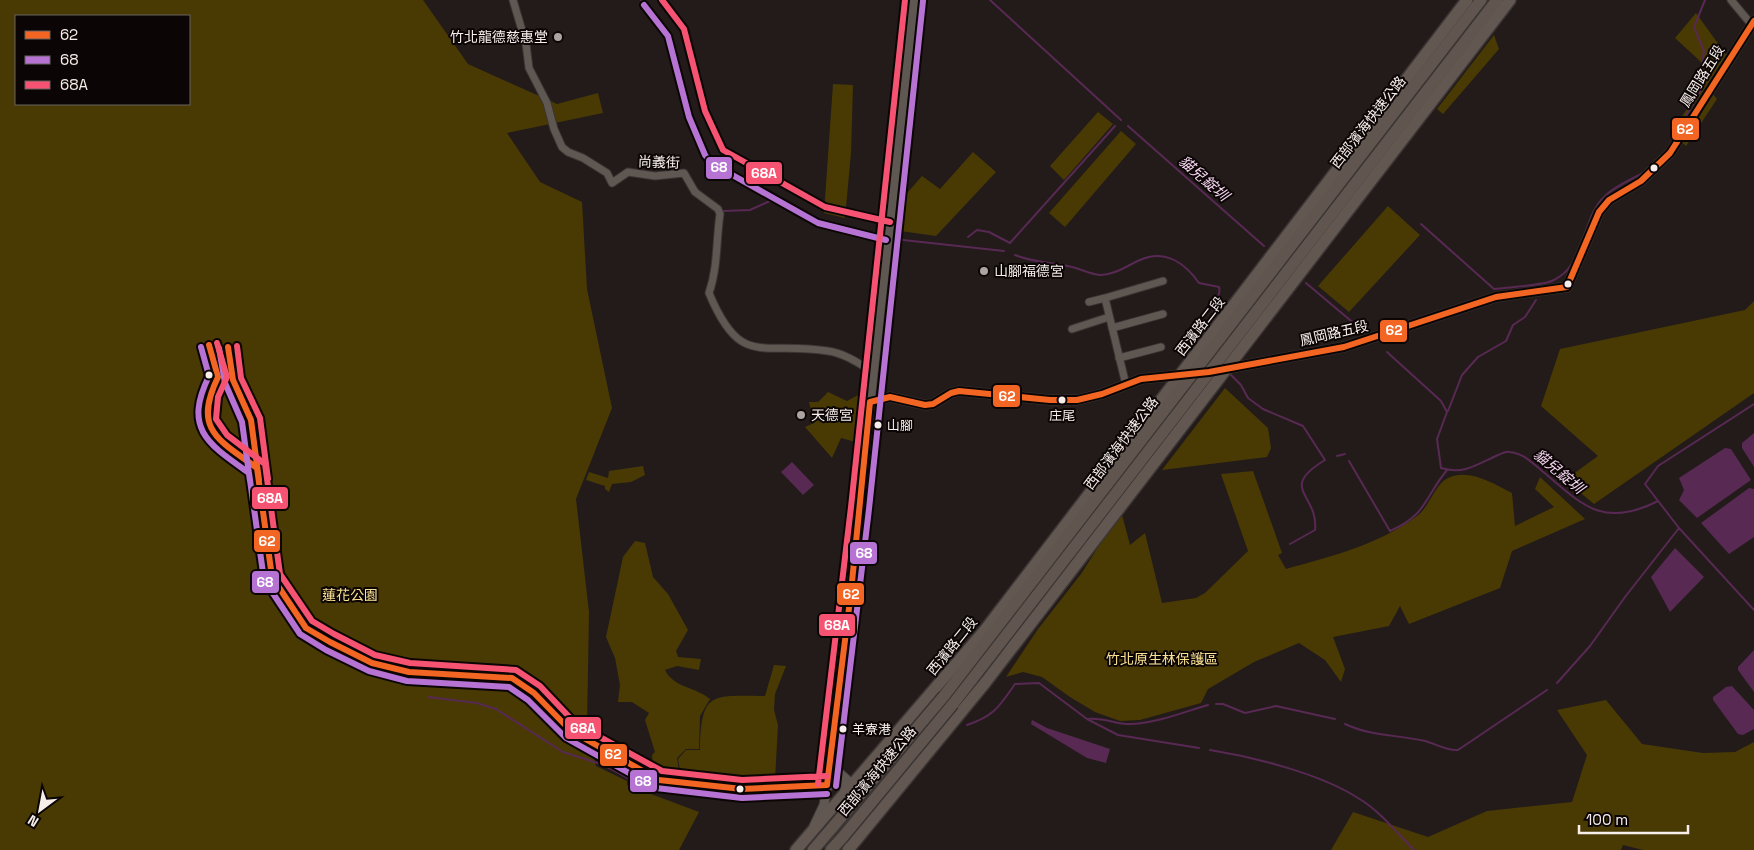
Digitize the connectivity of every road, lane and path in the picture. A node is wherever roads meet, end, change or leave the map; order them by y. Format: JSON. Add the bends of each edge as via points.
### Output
{"nodes":[{"id":1,"x":513,"y":0,"type":"edge"},
{"id":2,"x":914,"y":0,"type":"edge"},
{"id":3,"x":1467,"y":0,"type":"edge"},
{"id":4,"x":1481,"y":0,"type":"edge"},
{"id":5,"x":1496,"y":0,"type":"edge"},
{"id":6,"x":1510,"y":0,"type":"edge"},
{"id":7,"x":1731,"y":0,"type":"edge"},
{"id":8,"x":1753,"y":22,"type":"edge"},
{"id":9,"x":1163,"y":281,"type":"dead end"},
{"id":10,"x":1105,"y":298,"type":"junction"},
{"id":11,"x":1089,"y":302,"type":"dead end"},
{"id":12,"x":1163,"y":314,"type":"dead end"},
{"id":13,"x":1109,"y":317,"type":"junction"},
{"id":14,"x":1112,"y":328,"type":"junction"},
{"id":15,"x":1072,"y":329,"type":"dead end"},
{"id":16,"x":1161,"y":347,"type":"dead end"},
{"id":17,"x":1119,"y":358,"type":"junction"},
{"id":18,"x":1225,"y":369,"type":"junction"},
{"id":19,"x":873,"y":372,"type":"junction"},
{"id":20,"x":1194,"y":372,"type":"junction"},
{"id":21,"x":1209,"y":372,"type":"junction"},
{"id":22,"x":1182,"y":374,"type":"junction"},
{"id":23,"x":1126,"y":385,"type":"junction"},
{"id":24,"x":870,"y":402,"type":"junction"},
{"id":25,"x":257,"y":468,"type":"dead end"},
{"id":26,"x":949,"y":700,"type":"junction"},
{"id":27,"x":831,"y":759,"type":"junction"},
{"id":28,"x":827,"y":785,"type":"junction"},
{"id":29,"x":852,"y":785,"type":"junction"},
{"id":30,"x":883,"y":808,"type":"junction"},
{"id":31,"x":809,"y":835,"type":"junction"},
{"id":32,"x":796,"y":850,"type":"edge"},
{"id":33,"x":813,"y":850,"type":"edge"},
{"id":34,"x":831,"y":850,"type":"edge"},
{"id":35,"x":848,"y":850,"type":"edge"}],
"edges":[{"from":1,"to":19,"type":"street","name":"尚義街","via":[[526,44],[529,68],[547,102],[562,147],[607,173],[612,183],[628,172],[655,176],[684,173],[696,192],[718,209],[716,264],[708,293],[736,338],[744,345],[764,348],[827,350]]},
{"from":2,"to":19,"type":"street"},
{"from":3,"to":22,"type":"main road","name":"西濱路二段"},
{"from":4,"to":20,"type":"highway","name":"西部濱海快速公路"},
{"from":5,"to":21,"type":"highway","name":"西部濱海快速公路"},
{"from":6,"to":18,"type":"main road"},
{"from":7,"to":8,"type":"street"},
{"from":8,"to":18,"type":"street","name":"鳳岡路五段","via":[[1670,153],[1641,181],[1609,200],[1599,212],[1567,287],[1496,297],[1344,347]]},
{"from":9,"to":10,"type":"street"},
{"from":10,"to":11,"type":"street"},
{"from":10,"to":13,"type":"street"},
{"from":12,"to":14,"type":"street"},
{"from":13,"to":14,"type":"street"},
{"from":13,"to":15,"type":"street"},
{"from":14,"to":17,"type":"street"},
{"from":16,"to":17,"type":"street"},
{"from":17,"to":23,"type":"street"},
{"from":18,"to":21,"type":"street","name":"鳳岡路五段"},
{"from":18,"to":30,"type":"main road","via":[[985,684]]},
{"from":19,"to":24,"type":"street"},
{"from":20,"to":21,"type":"street","name":"鳳岡路五段"},
{"from":20,"to":22,"type":"street","name":"鳳岡路五段"},
{"from":20,"to":26,"type":"highway","name":"西部濱海快速公路"},
{"from":21,"to":26,"type":"highway","name":"西部濱海快速公路"},
{"from":22,"to":23,"type":"street","name":"鳳岡路五段","via":[[1141,379]]},
{"from":22,"to":29,"type":"main road","name":"西濱路二段","via":[[985,630]]},
{"from":23,"to":24,"type":"street","name":"鳳岡路五段","via":[[1102,394],[1065,401],[959,391],[926,405],[890,397]]},
{"from":24,"to":27,"type":"street"},
{"from":25,"to":28,"type":"street","via":[[272,577],[306,628],[330,642],[372,662],[409,672],[512,678],[534,693],[571,731],[659,780],[742,789]]},
{"from":26,"to":33,"type":"highway","name":"西部濱海快速公路","bridge":true},
{"from":26,"to":34,"type":"highway","name":"西部濱海快速公路","bridge":true},
{"from":27,"to":28,"type":"street"},
{"from":27,"to":29,"type":"street","via":[[836,770]]},
{"from":28,"to":29,"type":"street"},
{"from":28,"to":31,"type":"street","via":[[824,805]]},
{"from":29,"to":30,"type":"street"},
{"from":29,"to":31,"type":"main road","name":"西濱路二段"},
{"from":30,"to":35,"type":"main road"},
{"from":31,"to":32,"type":"main road","name":"西濱路二段"}]}
